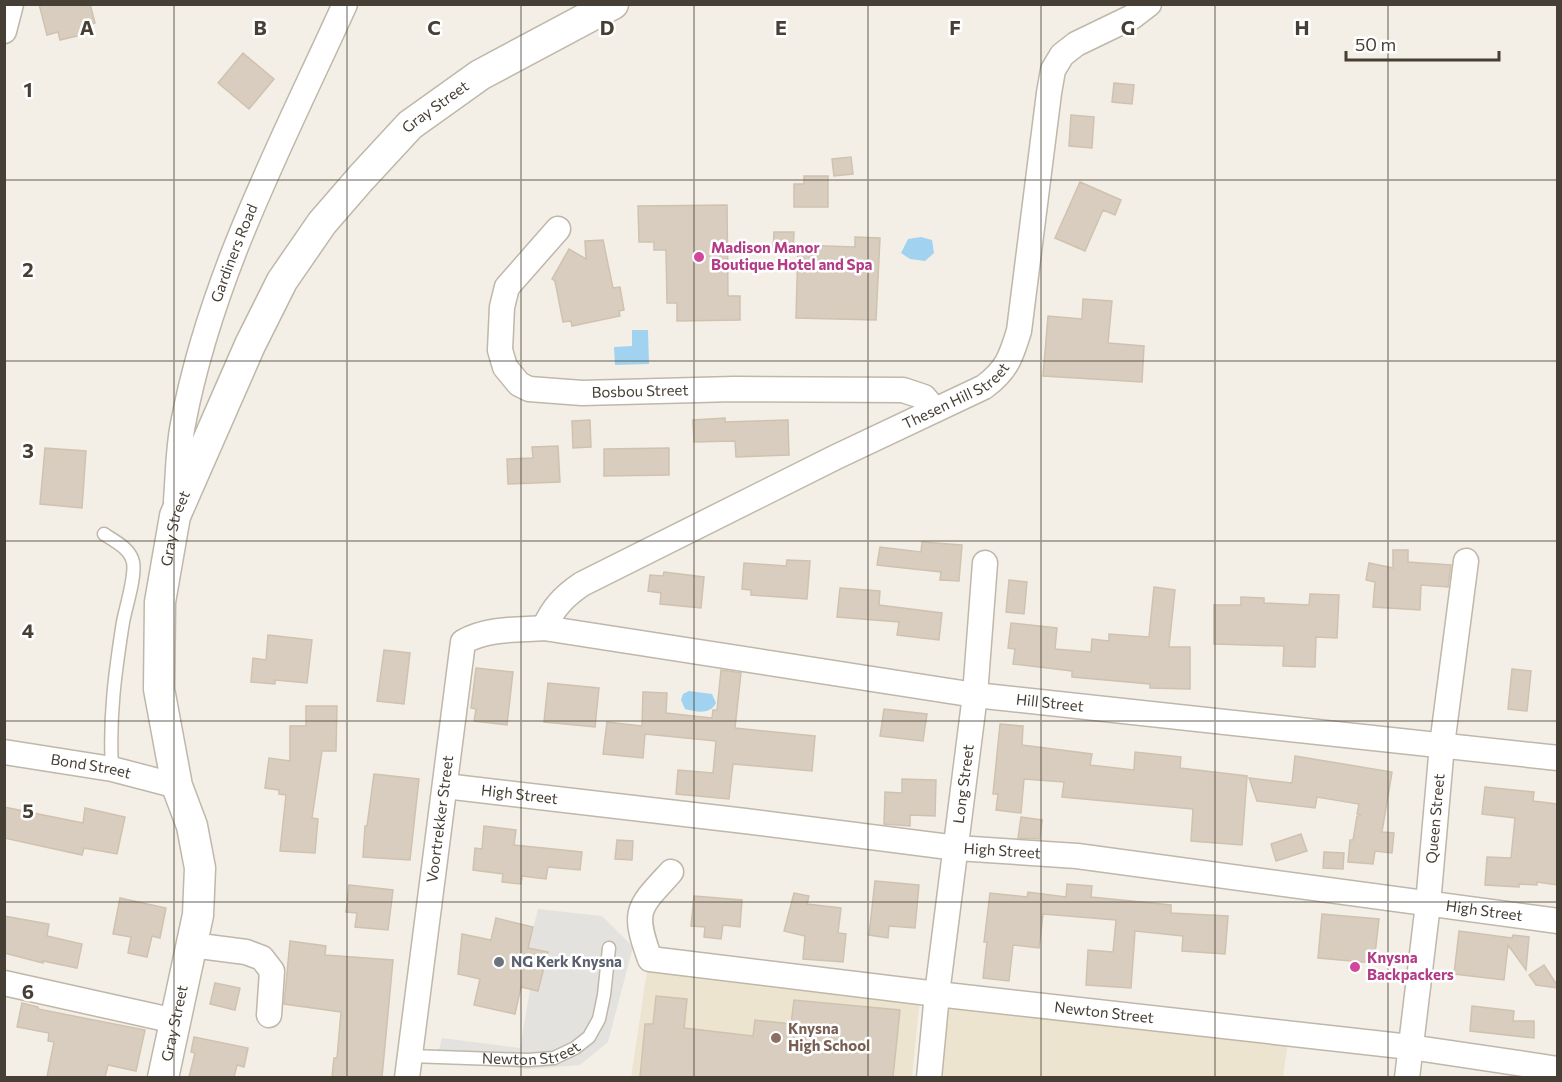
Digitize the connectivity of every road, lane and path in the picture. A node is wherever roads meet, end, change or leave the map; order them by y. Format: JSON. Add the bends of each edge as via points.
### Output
{"nodes":[{"id":1,"x":10,"y":4,"type":"edge"},
{"id":2,"x":345,"y":4,"type":"edge"},
{"id":3,"x":613,"y":4,"type":"edge"},
{"id":4,"x":1149,"y":4,"type":"edge"},
{"id":5,"x":4,"y":31,"type":"edge"},
{"id":6,"x":558,"y":229,"type":"dead end"},
{"id":7,"x":935,"y":410,"type":"junction"},
{"id":8,"x":175,"y":516,"type":"junction"},
{"id":9,"x":104,"y":534,"type":"dead end"},
{"id":10,"x":1466,"y":561,"type":"dead end"},
{"id":11,"x":985,"y":563,"type":"dead end"},
{"id":12,"x":544,"y":628,"type":"junction"},
{"id":13,"x":975,"y":695,"type":"junction"},
{"id":14,"x":1442,"y":746,"type":"junction"},
{"id":15,"x":4,"y":752,"type":"edge"},
{"id":16,"x":1557,"y":758,"type":"edge"},
{"id":17,"x":112,"y":769,"type":"junction"},
{"id":18,"x":177,"y":786,"type":"junction"},
{"id":19,"x":445,"y":786,"type":"junction"},
{"id":20,"x":957,"y":848,"type":"junction"},
{"id":21,"x":671,"y":872,"type":"dead end"},
{"id":22,"x":1428,"y":904,"type":"junction"},
{"id":23,"x":1557,"y":921,"type":"edge"},
{"id":24,"x":192,"y":945,"type":"junction"},
{"id":25,"x":609,"y":948,"type":"dead end"},
{"id":26,"x":4,"y":983,"type":"edge"},
{"id":27,"x":937,"y":994,"type":"junction"},
{"id":28,"x":269,"y":1015,"type":"dead end"},
{"id":29,"x":175,"y":1021,"type":"junction"},
{"id":30,"x":1410,"y":1047,"type":"junction"},
{"id":31,"x":409,"y":1066,"type":"edge"},
{"id":32,"x":1557,"y":1069,"type":"edge"},
{"id":33,"x":163,"y":1077,"type":"edge"},
{"id":34,"x":929,"y":1077,"type":"edge"},
{"id":35,"x":1407,"y":1077,"type":"edge"}],
"edges":[{"from":1,"to":5,"type":"street"},
{"from":2,"to":8,"type":"street","name":"Gardiners Road","via":[[265,176],[220,285],[183,426]]},
{"from":3,"to":8,"type":"street","name":"Gray Street","via":[[480,75],[410,125],[322,223],[289,271],[250,345]]},
{"from":4,"to":7,"type":"street","name":"Thesen Hill Street","via":[[1132,17],[1076,44],[1062,55],[1053,70],[1019,331],[1012,352],[996,378]]},
{"from":6,"to":7,"type":"street","name":"Bosbou Street","via":[[507,287],[500,350],[506,367],[519,384],[582,393],[903,390],[924,397]]},
{"from":7,"to":12,"type":"street","name":"Thesen Hill Street","via":[[582,584],[553,609]]},
{"from":8,"to":18,"type":"street","name":"Gray Street","via":[[160,602],[159,689]]},
{"from":9,"to":17,"type":"lane","via":[[124,547],[133,562],[112,697]]},
{"from":10,"to":14,"type":"street","name":"Queen Street"},
{"from":11,"to":13,"type":"street","name":"Long Street"},
{"from":12,"to":13,"type":"street","name":"Hill Street"},
{"from":12,"to":19,"type":"street","name":"Voortrekker Street","via":[[490,632],[464,642]]},
{"from":13,"to":14,"type":"street","name":"Hill Street"},
{"from":13,"to":20,"type":"street","name":"Long Street"},
{"from":14,"to":16,"type":"street","name":"Hill Street"},
{"from":14,"to":22,"type":"street","name":"Queen Street"},
{"from":15,"to":17,"type":"street","name":"Bond Street"},
{"from":17,"to":18,"type":"street","name":"Bond Street"},
{"from":18,"to":24,"type":"street","name":"Gray Street","via":[[192,826],[200,868]]},
{"from":19,"to":20,"type":"street","name":"High Street"},
{"from":19,"to":31,"type":"street","name":"Voortrekker Street"},
{"from":20,"to":22,"type":"street","name":"High Street","via":[[1077,856]]},
{"from":20,"to":27,"type":"street","name":"Long Street"},
{"from":21,"to":27,"type":"street","name":"Newton Street","via":[[642,908],[639,931],[650,959]]},
{"from":22,"to":23,"type":"street","name":"High Street"},
{"from":22,"to":30,"type":"street","name":"Queen Street"},
{"from":24,"to":28,"type":"street","via":[[262,958],[272,971]]},
{"from":24,"to":29,"type":"street","name":"Gray Street"},
{"from":25,"to":31,"type":"lane","name":"Newton Street","via":[[599,1019],[589,1037],[574,1048],[554,1058]]},
{"from":26,"to":29,"type":"street"},
{"from":27,"to":30,"type":"street","name":"Newton Street"},
{"from":27,"to":34,"type":"street","name":"Long Street"},
{"from":29,"to":33,"type":"street","name":"Gray Street"},
{"from":30,"to":32,"type":"street","name":"Newton Street"},
{"from":30,"to":35,"type":"street","name":"Queen Street"}]}
